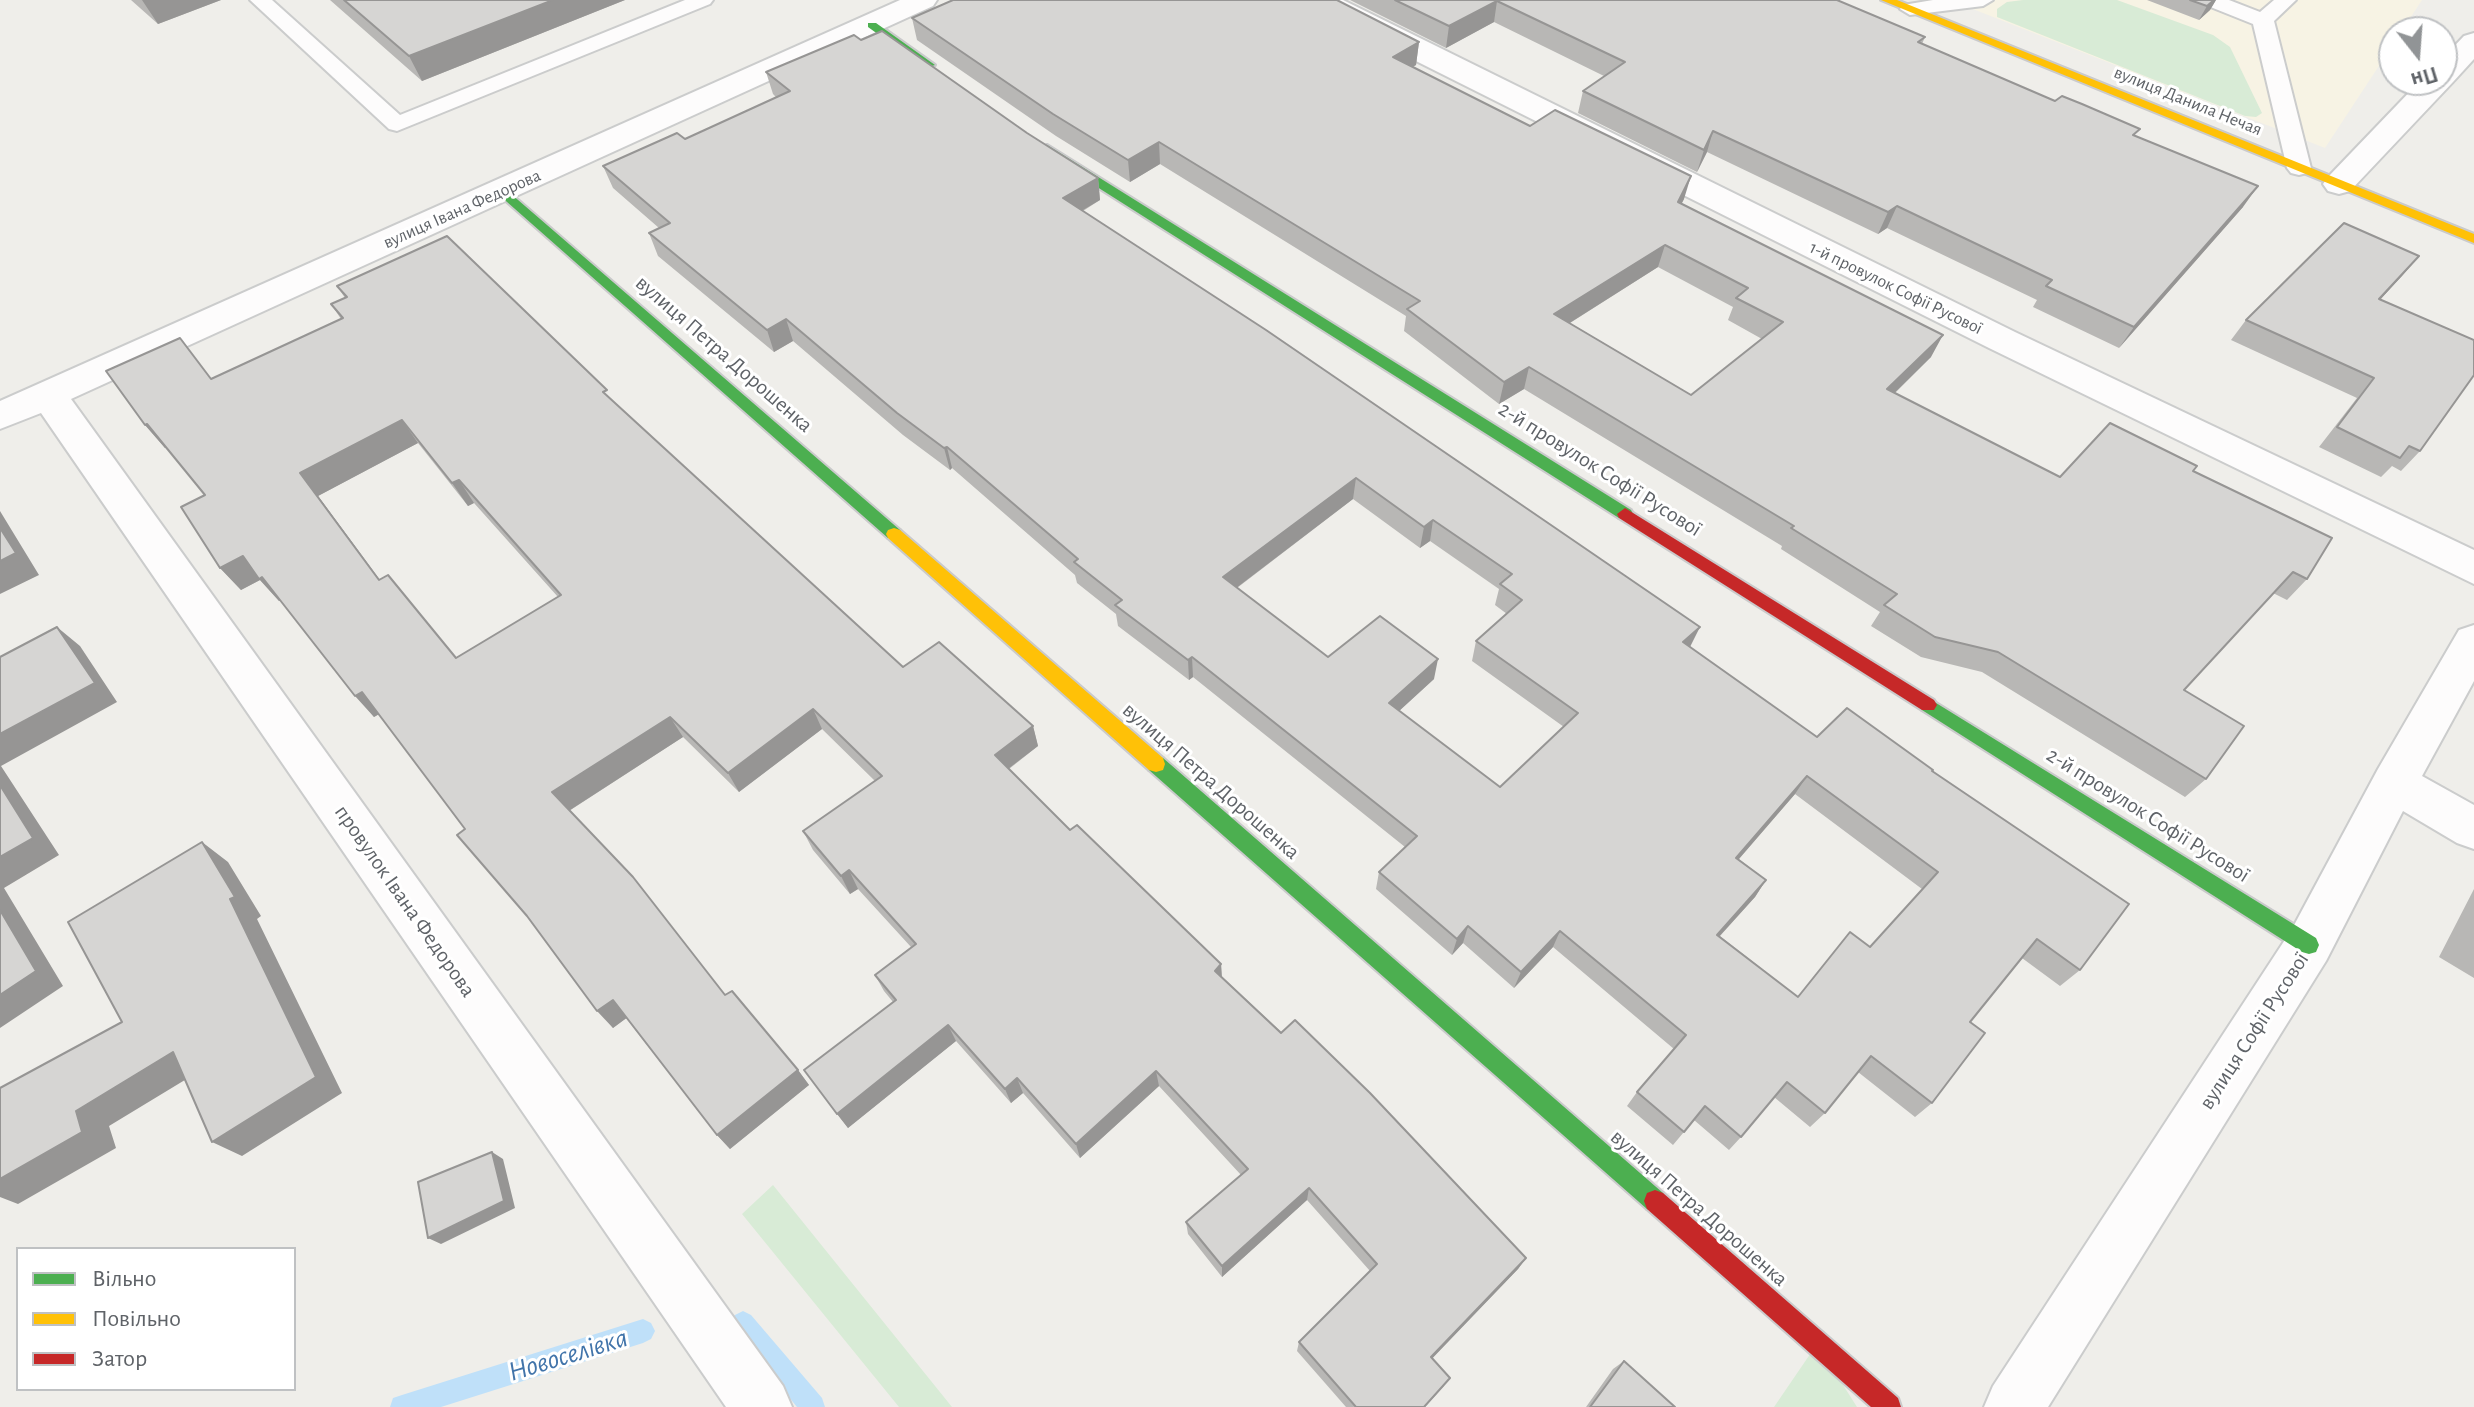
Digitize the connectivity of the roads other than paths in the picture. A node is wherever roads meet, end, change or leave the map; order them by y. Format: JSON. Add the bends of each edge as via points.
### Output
{"nodes":[{"id":1,"x":260,"y":0,"type":"edge"},
{"id":2,"x":703,"y":0,"type":"edge"},
{"id":3,"x":923,"y":0,"type":"edge"},
{"id":4,"x":1322,"y":0,"type":"edge"},
{"id":5,"x":1887,"y":0,"type":"edge"},
{"id":6,"x":1983,"y":0,"type":"edge"},
{"id":7,"x":2210,"y":0,"type":"edge"},
{"id":8,"x":2286,"y":0,"type":"edge"},
{"id":9,"x":1910,"y":9,"type":"junction"},
{"id":10,"x":2263,"y":20,"type":"junction"},
{"id":11,"x":872,"y":25,"type":"junction"},
{"id":12,"x":2474,"y":42,"type":"edge"},
{"id":13,"x":2458,"y":59,"type":"edge"},
{"id":14,"x":945,"y":77,"type":"edge"},
{"id":15,"x":2423,"y":96,"type":"edge"},
{"id":16,"x":1031,"y":138,"type":"edge"},
{"id":17,"x":2299,"y":168,"type":"junction"},
{"id":18,"x":2339,"y":184,"type":"junction"},
{"id":19,"x":503,"y":191,"type":"junction"},
{"id":20,"x":2474,"y":239,"type":"edge"},
{"id":21,"x":48,"y":395,"type":"junction"},
{"id":22,"x":0,"y":416,"type":"edge"},
{"id":23,"x":2474,"y":568,"type":"edge"},
{"id":24,"x":2474,"y":642,"type":"edge"},
{"id":25,"x":2394,"y":783,"type":"junction"},
{"id":26,"x":2474,"y":829,"type":"edge"},
{"id":27,"x":2309,"y":945,"type":"junction"},
{"id":28,"x":762,"y":1407,"type":"edge"},
{"id":29,"x":1889,"y":1407,"type":"edge"},
{"id":30,"x":2014,"y":1407,"type":"edge"}],
"edges":[{"from":1,"to":2,"type":"lane","via":[[397,124]]},
{"from":3,"to":11,"type":"street","name":"вулиця Івана Федорова"},
{"from":4,"to":23,"type":"street","name":"1-й провулок Софії Русової","via":[[1959,319]]},
{"from":5,"to":9,"type":"street","name":"вулиця Данила Нечая"},
{"from":6,"to":9,"type":"lane"},
{"from":7,"to":10,"type":"lane"},
{"from":8,"to":10,"type":"lane"},
{"from":9,"to":17,"type":"street","name":"вулиця Данила Нечая"},
{"from":10,"to":17,"type":"lane"},
{"from":11,"to":14,"type":"street"},
{"from":11,"to":19,"type":"street","name":"вулиця Івана Федорова"},
{"from":12,"to":13,"type":"street"},
{"from":15,"to":18,"type":"street"},
{"from":16,"to":27,"type":"street","name":"2-й провулок Софії Русової"},
{"from":17,"to":18,"type":"street","name":"вулиця Данила Нечая"},
{"from":18,"to":20,"type":"street","name":"вулиця Данила Нечая"},
{"from":19,"to":21,"type":"street","name":"вулиця Івана Федорова"},
{"from":19,"to":29,"type":"street","name":"вулиця Петра Дорошенка"},
{"from":21,"to":22,"type":"street","name":"вулиця Івана Федорова"},
{"from":21,"to":28,"type":"street","name":"провулок Івана Федорова"},
{"from":24,"to":25,"type":"street","name":"вулиця Софії Русової"},
{"from":25,"to":26,"type":"street"},
{"from":25,"to":27,"type":"street","name":"вулиця Софії Русової"},
{"from":27,"to":30,"type":"street","name":"вулиця Софії Русової"}]}
